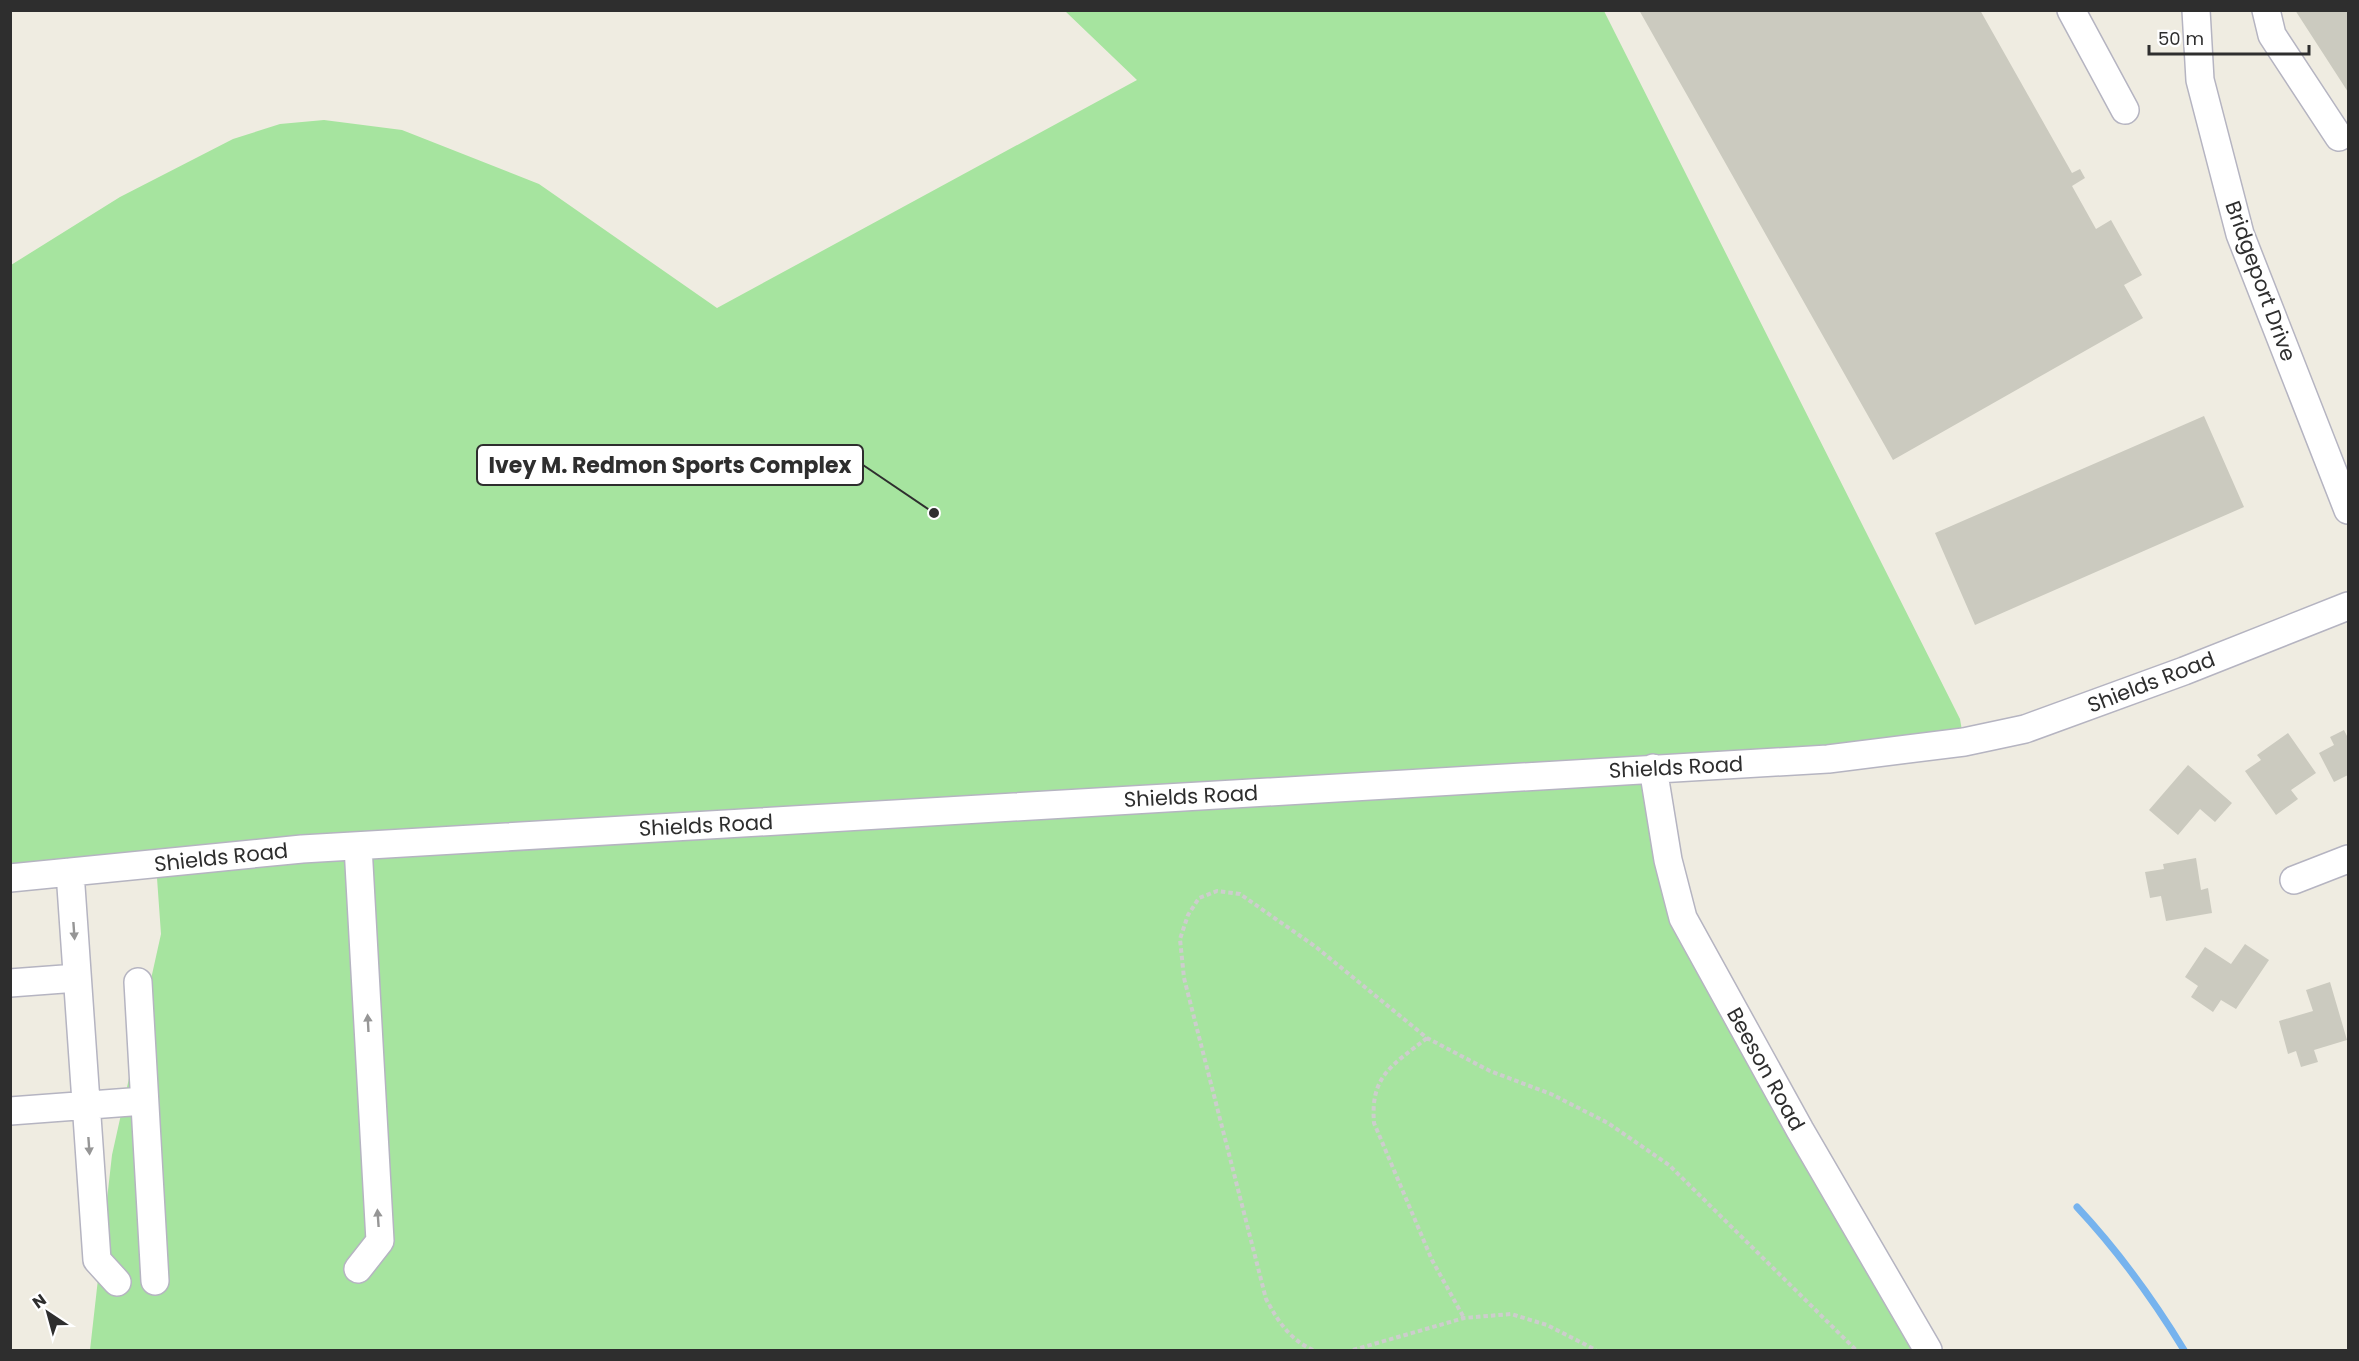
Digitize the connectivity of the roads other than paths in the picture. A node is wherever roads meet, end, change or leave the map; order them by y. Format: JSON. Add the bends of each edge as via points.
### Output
{"nodes":[{"id":1,"x":2071,"y":10,"type":"edge"},
{"id":2,"x":2196,"y":10,"type":"edge"},
{"id":3,"x":2266,"y":10,"type":"edge"},
{"id":4,"x":2125,"y":110,"type":"dead end"},
{"id":5,"x":2338,"y":137,"type":"dead end"},
{"id":6,"x":2349,"y":510,"type":"edge"},
{"id":7,"x":2349,"y":606,"type":"edge"},
{"id":8,"x":1653,"y":768,"type":"junction"},
{"id":9,"x":358,"y":846,"type":"junction"},
{"id":10,"x":2349,"y":859,"type":"edge"},
{"id":11,"x":70,"y":872,"type":"junction"},
{"id":12,"x":10,"y":878,"type":"edge"},
{"id":13,"x":2294,"y":880,"type":"dead end"},
{"id":14,"x":77,"y":978,"type":"junction"},
{"id":15,"x":138,"y":982,"type":"dead end"},
{"id":16,"x":10,"y":983,"type":"edge"},
{"id":17,"x":144,"y":1101,"type":"junction"},
{"id":18,"x":86,"y":1105,"type":"junction"},
{"id":19,"x":10,"y":1111,"type":"edge"},
{"id":20,"x":358,"y":1269,"type":"dead end"},
{"id":21,"x":155,"y":1281,"type":"dead end"},
{"id":22,"x":117,"y":1282,"type":"dead end"},
{"id":23,"x":1928,"y":1350,"type":"edge"}],
"edges":[{"from":1,"to":4,"type":"street"},
{"from":2,"to":6,"type":"street","name":"Bridgeport Drive","via":[[2200,80],[2240,234]]},
{"from":3,"to":5,"type":"street","via":[[2272,35]]},
{"from":7,"to":8,"type":"street","name":"Shields Road","via":[[2166,677],[1992,738],[1828,759]]},
{"from":8,"to":9,"type":"street","name":"Shields Road"},
{"from":8,"to":23,"type":"street","name":"Beeson Road","via":[[1668,860],[1683,918]]},
{"from":9,"to":11,"type":"street","name":"Shields Road"},
{"from":20,"to":9,"type":"street","one_way":true,"via":[[380,1241]]},
{"from":10,"to":13,"type":"street"},
{"from":11,"to":12,"type":"street","name":"Shields Road"},
{"from":11,"to":14,"type":"street","one_way":true},
{"from":14,"to":16,"type":"street"},
{"from":14,"to":18,"type":"street"},
{"from":15,"to":17,"type":"street"},
{"from":17,"to":18,"type":"street"},
{"from":17,"to":21,"type":"street"},
{"from":18,"to":19,"type":"street"},
{"from":18,"to":22,"type":"street","one_way":true,"via":[[97,1260]]}]}
